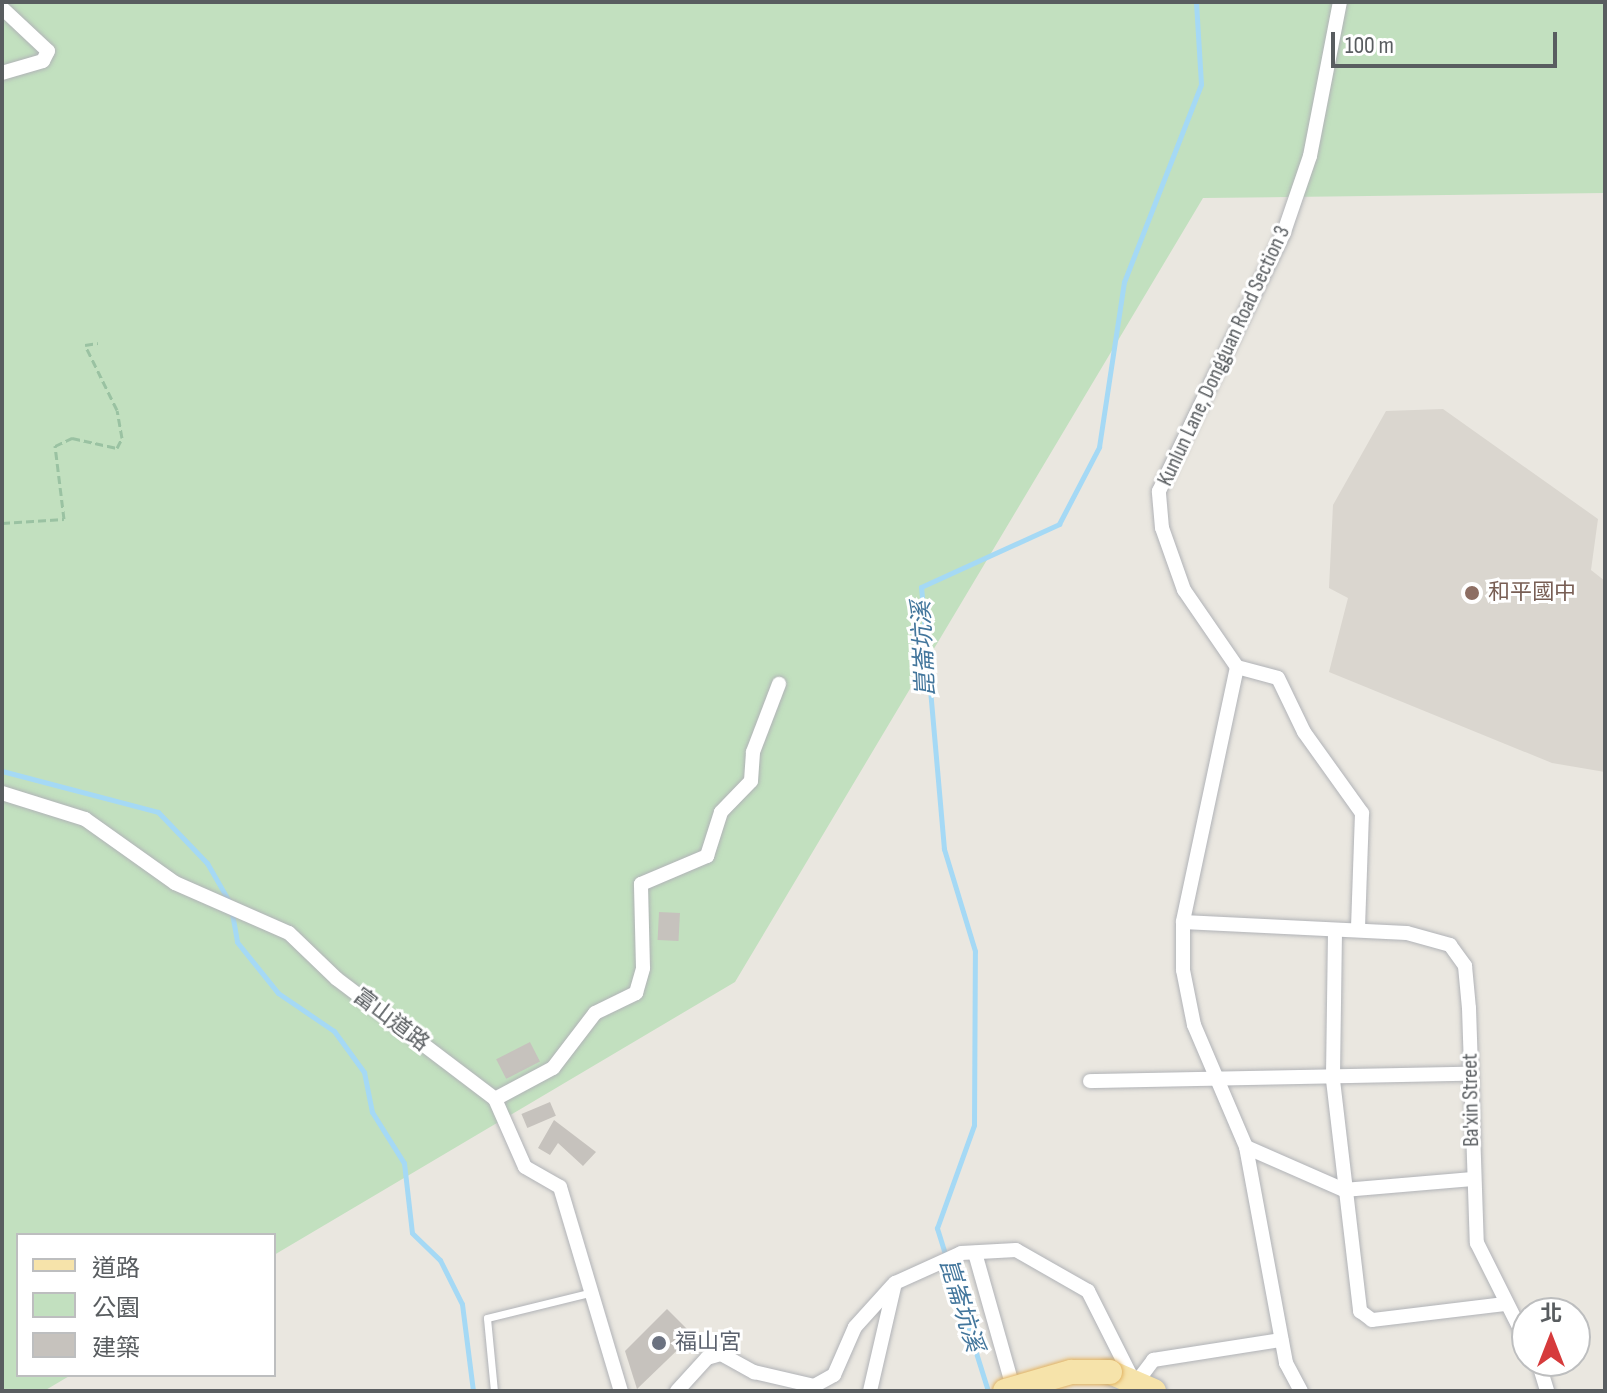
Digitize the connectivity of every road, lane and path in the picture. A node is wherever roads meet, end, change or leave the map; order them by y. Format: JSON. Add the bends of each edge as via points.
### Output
{"nodes":[{"id":1,"x":1340,"y":2,"type":"edge"},
{"id":2,"x":2,"y":8,"type":"edge"},
{"id":3,"x":2,"y":73,"type":"edge"},
{"id":4,"x":98,"y":343,"type":"dead end"},
{"id":5,"x":2,"y":523,"type":"edge"},
{"id":6,"x":1237,"y":667,"type":"junction"},
{"id":7,"x":779,"y":684,"type":"dead end"},
{"id":8,"x":2,"y":793,"type":"edge"},
{"id":9,"x":1183,"y":922,"type":"junction"},
{"id":10,"x":1358,"y":930,"type":"junction"},
{"id":11,"x":1335,"y":932,"type":"junction"},
{"id":12,"x":1471,"y":1074,"type":"junction"},
{"id":13,"x":1333,"y":1080,"type":"junction"},
{"id":14,"x":1090,"y":1081,"type":"dead end"},
{"id":15,"x":1216,"y":1081,"type":"junction"},
{"id":16,"x":495,"y":1099,"type":"junction"},
{"id":17,"x":1246,"y":1147,"type":"junction"},
{"id":18,"x":1473,"y":1179,"type":"junction"},
{"id":19,"x":1344,"y":1190,"type":"junction"},
{"id":20,"x":975,"y":1253,"type":"junction"},
{"id":21,"x":895,"y":1283,"type":"junction"},
{"id":22,"x":595,"y":1291,"type":"junction"},
{"id":23,"x":1504,"y":1304,"type":"junction"},
{"id":24,"x":1511,"y":1316,"type":"edge"},
{"id":25,"x":1281,"y":1340,"type":"junction"},
{"id":26,"x":1140,"y":1388,"type":"edge"},
{"id":27,"x":494,"y":1391,"type":"edge"},
{"id":28,"x":621,"y":1391,"type":"edge"},
{"id":29,"x":677,"y":1391,"type":"edge"},
{"id":30,"x":870,"y":1391,"type":"edge"},
{"id":31,"x":1005,"y":1391,"type":"edge"},
{"id":32,"x":1014,"y":1391,"type":"edge"},
{"id":33,"x":1301,"y":1391,"type":"edge"}],
"edges":[{"from":1,"to":6,"type":"street","name":"Kunlun Lane, Dongguan Road Section 3","via":[[1310,156],[1284,232],[1159,491],[1162,528],[1184,590]]},
{"from":2,"to":3,"type":"street","via":[[48,51],[43,61]]},
{"from":4,"to":5,"type":"path","via":[[85,345],[117,410],[117,448],[72,438],[55,446],[64,519]]},
{"from":6,"to":9,"type":"street"},
{"from":6,"to":10,"type":"street","via":[[1278,678],[1304,732],[1362,813]]},
{"from":7,"to":16,"type":"street","via":[[753,752],[751,781],[721,812],[707,856],[641,884],[643,968],[636,993],[595,1013],[553,1068]]},
{"from":8,"to":16,"type":"street","name":"富山道路","via":[[85,819],[218,907],[289,933],[337,979]]},
{"from":9,"to":11,"type":"street","name":"Ba'xin Street"},
{"from":9,"to":15,"type":"street","via":[[1191,1013]]},
{"from":10,"to":11,"type":"street","name":"Ba'xin Street"},
{"from":10,"to":12,"type":"street","name":"Ba'xin Street","via":[[1433,935],[1450,945],[1465,966]]},
{"from":11,"to":13,"type":"street"},
{"from":12,"to":13,"type":"street"},
{"from":12,"to":18,"type":"street","name":"Ba'xin Street"},
{"from":13,"to":15,"type":"street"},
{"from":13,"to":19,"type":"street"},
{"from":14,"to":15,"type":"street"},
{"from":15,"to":17,"type":"street"},
{"from":16,"to":22,"type":"street","name":"富山道路","via":[[525,1167],[560,1187]]},
{"from":17,"to":19,"type":"street"},
{"from":17,"to":25,"type":"street"},
{"from":18,"to":19,"type":"street"},
{"from":18,"to":23,"type":"street","name":"Ba'xin Street","via":[[1477,1243]]},
{"from":19,"to":23,"type":"street","via":[[1366,1317]]},
{"from":20,"to":21,"type":"street"},
{"from":20,"to":26,"type":"street","via":[[1016,1250],[1088,1291]]},
{"from":20,"to":32,"type":"street"},
{"from":21,"to":29,"type":"street","via":[[855,1327],[834,1375],[814,1386],[754,1372],[721,1354],[707,1358]]},
{"from":21,"to":30,"type":"street"},
{"from":22,"to":27,"type":"lane","via":[[487,1318]]},
{"from":22,"to":28,"type":"street","name":"富山道路"},
{"from":23,"to":24,"type":"street","name":"Ba'xin Street"},
{"from":25,"to":26,"type":"street","via":[[1153,1360]]},
{"from":25,"to":33,"type":"street"},
{"from":26,"to":31,"type":"main road","bridge":true,"via":[[1110,1372],[1071,1372]]}]}
